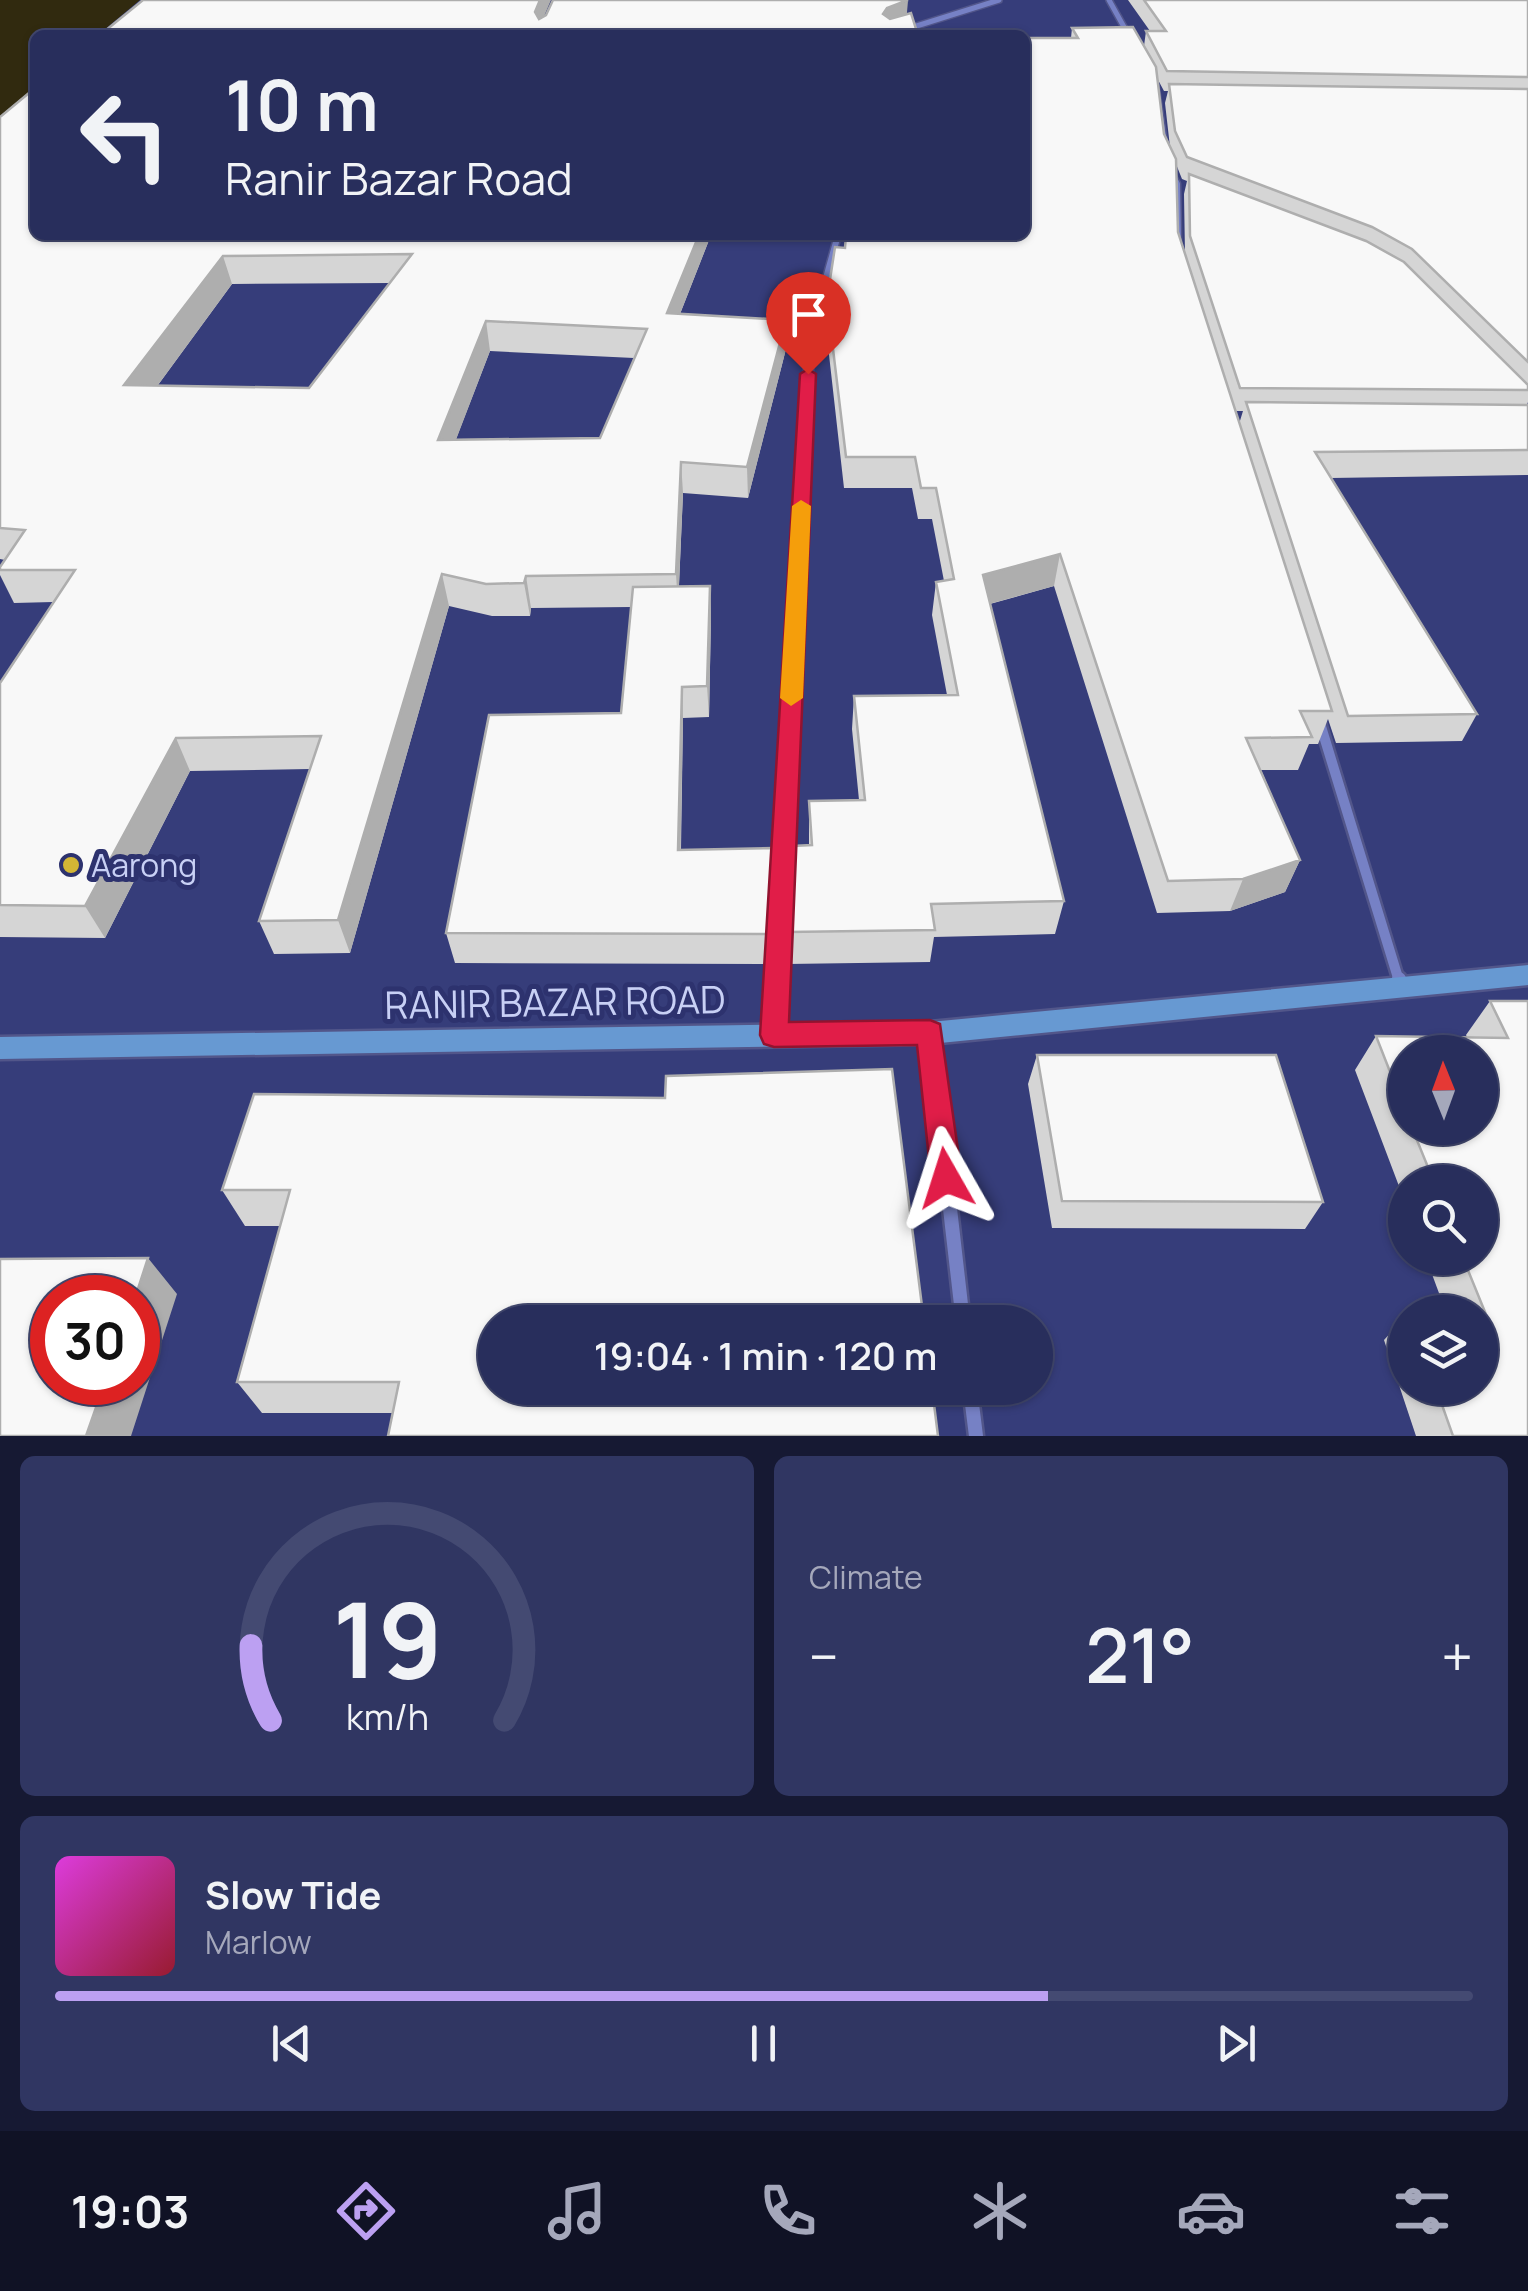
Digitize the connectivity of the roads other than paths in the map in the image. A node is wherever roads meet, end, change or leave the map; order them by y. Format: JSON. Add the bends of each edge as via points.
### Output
{"nodes":[{"id":1,"x":999,"y":0,"type":"edge"},
{"id":2,"x":1109,"y":0,"type":"edge"},
{"id":3,"x":904,"y":30,"type":"edge"},
{"id":4,"x":1133,"y":44,"type":"edge"},
{"id":5,"x":1149,"y":74,"type":"edge"},
{"id":6,"x":1178,"y":184,"type":"junction"},
{"id":7,"x":1188,"y":190,"type":"edge"},
{"id":8,"x":837,"y":240,"type":"edge"},
{"id":9,"x":1178,"y":258,"type":"edge"},
{"id":10,"x":1316,"y":708,"type":"edge"},
{"id":11,"x":1528,"y":975,"type":"edge"},
{"id":12,"x":1402,"y":987,"type":"junction"},
{"id":13,"x":930,"y":1033,"type":"junction"},
{"id":14,"x":774,"y":1035,"type":"junction"},
{"id":15,"x":0,"y":1048,"type":"edge"},
{"id":16,"x":961,"y":1305,"type":"edge"},
{"id":17,"x":972,"y":1405,"type":"edge"},
{"id":18,"x":976,"y":1436,"type":"edge"}],
"edges":[{"from":1,"to":3,"type":"street"},
{"from":2,"to":4,"type":"street"},
{"from":5,"to":6,"type":"street","via":[[1160,98],[1166,164]]},
{"from":6,"to":7,"type":"street"},
{"from":6,"to":9,"type":"street"},
{"from":8,"to":14,"type":"street","via":[[810,335]]},
{"from":10,"to":12,"type":"street"},
{"from":11,"to":12,"type":"main road","name":"RANIR BAZAR ROAD"},
{"from":12,"to":13,"type":"main road","name":"RANIR BAZAR ROAD"},
{"from":13,"to":14,"type":"main road","name":"RANIR BAZAR ROAD"},
{"from":13,"to":16,"type":"street"},
{"from":14,"to":15,"type":"main road","name":"RANIR BAZAR ROAD"},
{"from":17,"to":18,"type":"street"}]}
